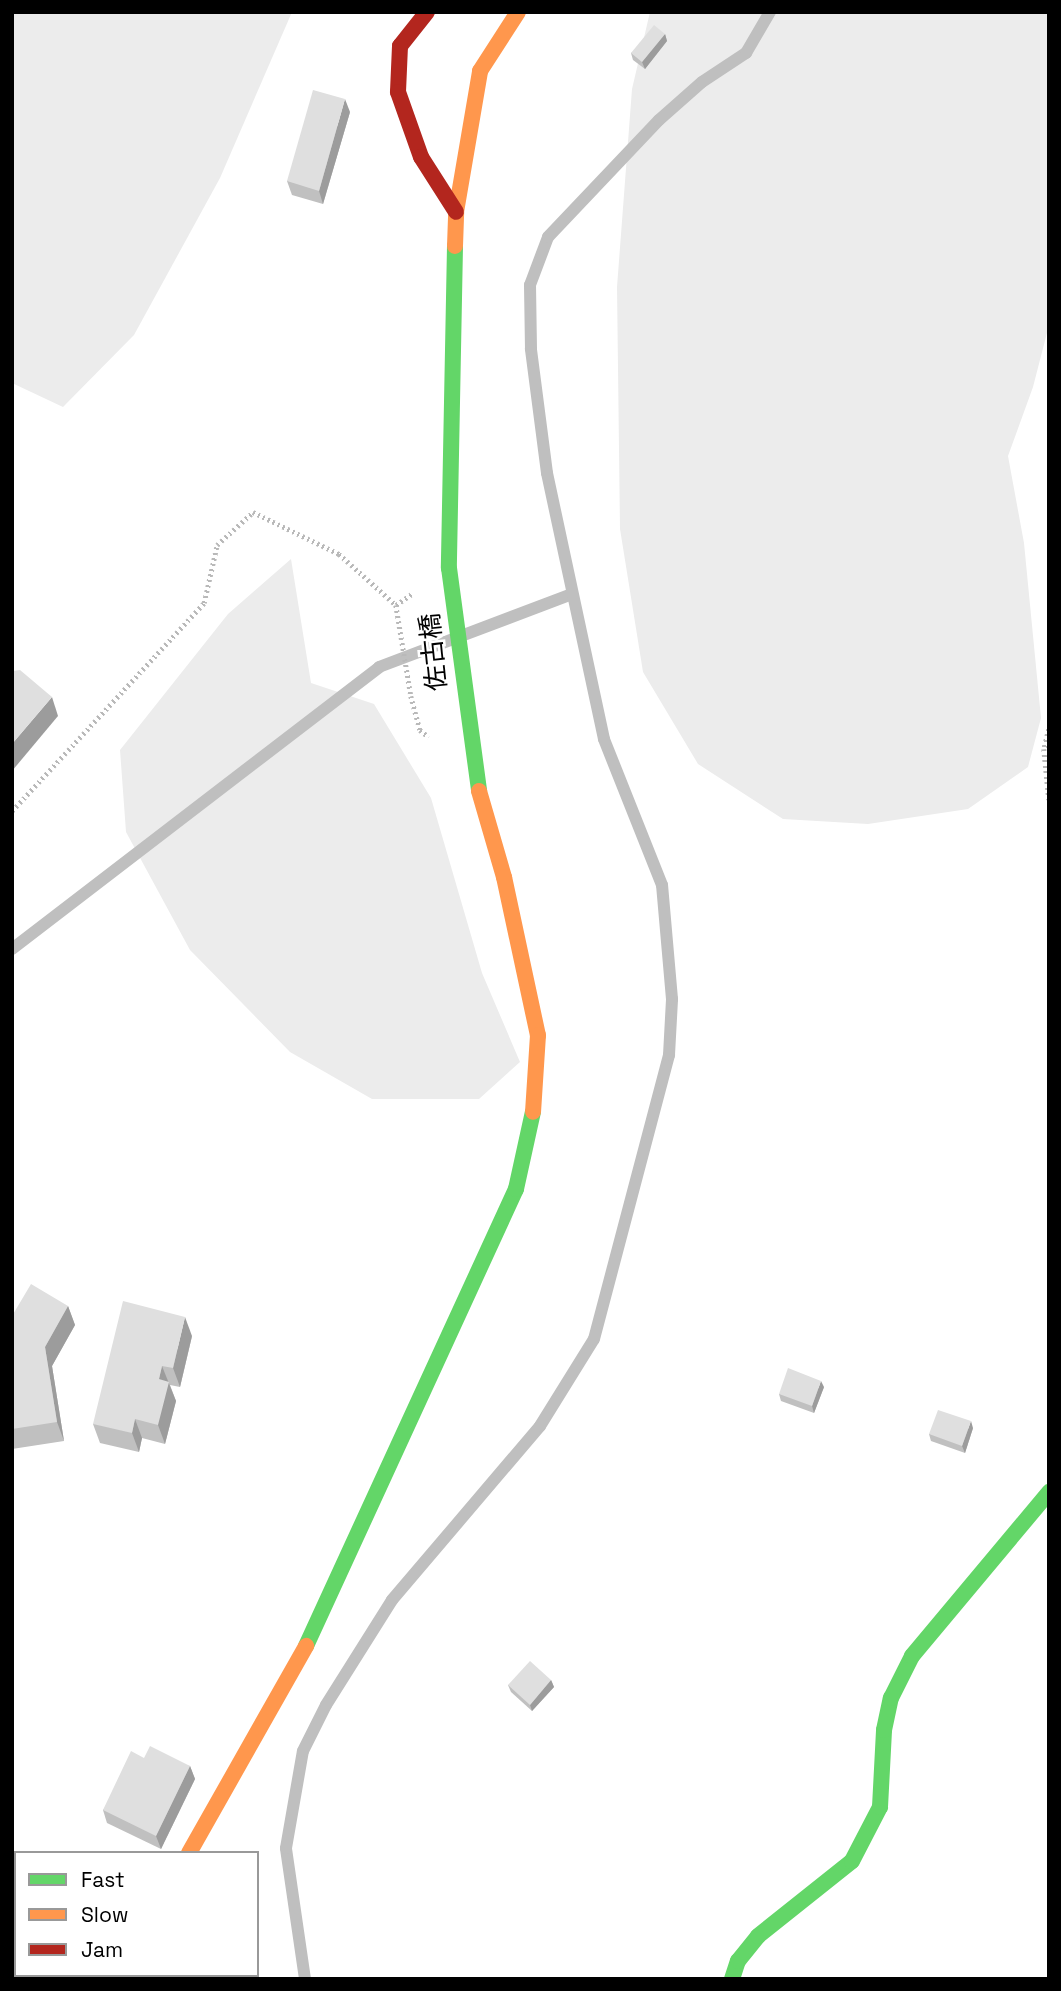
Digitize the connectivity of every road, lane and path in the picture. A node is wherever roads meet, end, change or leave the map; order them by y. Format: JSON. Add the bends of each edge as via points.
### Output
{"nodes":[{"id":1,"x":426,"y":12,"type":"edge"},
{"id":2,"x":518,"y":12,"type":"edge"},
{"id":3,"x":456,"y":212,"type":"junction"},
{"id":4,"x":411,"y":696,"type":"dead end"},
{"id":5,"x":1049,"y":729,"type":"edge"},
{"id":6,"x":1049,"y":800,"type":"edge"},
{"id":7,"x":12,"y":811,"type":"edge"},
{"id":8,"x":1049,"y":1492,"type":"edge"},
{"id":9,"x":189,"y":1851,"type":"edge"},
{"id":10,"x":732,"y":1979,"type":"edge"}],
"edges":[{"from":1,"to":3,"type":"street","via":[[400,46],[398,92],[421,157]]},
{"from":2,"to":3,"type":"street","name":"佐古橋","via":[[480,71]]},
{"from":3,"to":9,"type":"street","name":"佐古橋","via":[[449,568],[473,772],[504,877],[538,1035],[530,1132],[516,1189],[315,1630]]},
{"from":4,"to":7,"type":"path","via":[[396,605],[340,554],[253,512],[217,545],[205,603]]},
{"from":5,"to":6,"type":"path","via":[[1044,749]]},
{"from":8,"to":10,"type":"street","via":[[912,1656],[891,1698],[884,1730],[880,1807],[852,1861],[758,1936],[738,1961]]}]}
